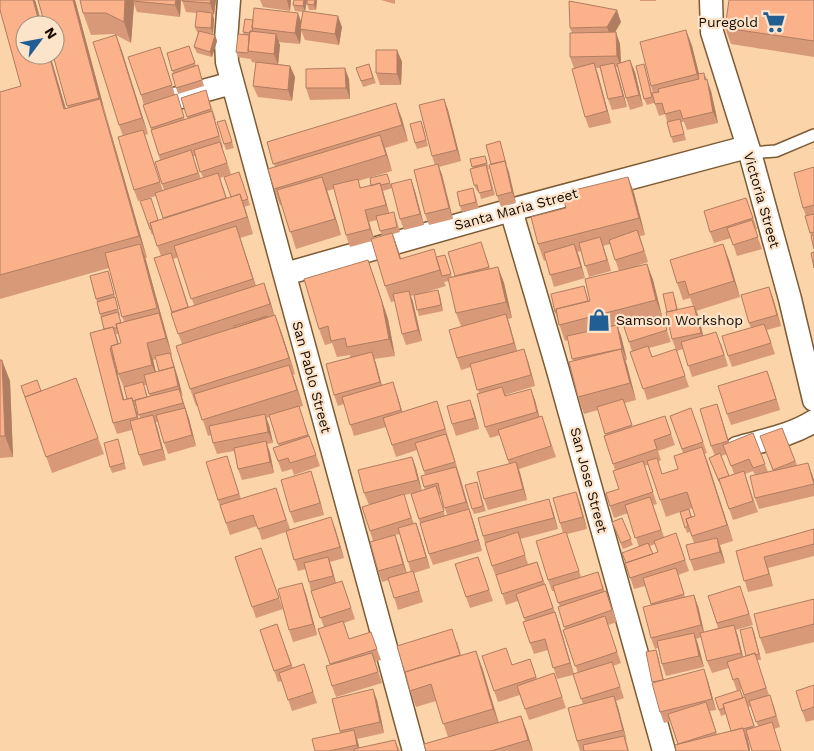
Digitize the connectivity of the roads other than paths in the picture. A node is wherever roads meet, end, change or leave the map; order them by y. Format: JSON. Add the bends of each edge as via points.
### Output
{"nodes":[{"id":1,"x":229,"y":0,"type":"edge"},
{"id":2,"x":711,"y":0,"type":"edge"},
{"id":3,"x":232,"y":83,"type":"junction"},
{"id":4,"x":164,"y":102,"type":"edge"},
{"id":5,"x":814,"y":135,"type":"edge"},
{"id":6,"x":748,"y":150,"type":"junction"},
{"id":7,"x":511,"y":210,"type":"junction"},
{"id":8,"x":285,"y":274,"type":"junction"},
{"id":9,"x":814,"y":400,"type":"edge"},
{"id":10,"x":814,"y":421,"type":"edge"},
{"id":11,"x":738,"y":448,"type":"edge"},
{"id":12,"x":414,"y":751,"type":"edge"},
{"id":13,"x":664,"y":751,"type":"edge"}],
"edges":[{"from":1,"to":3,"type":"street","name":"San Pablo Street","via":[[226,40]]},
{"from":2,"to":6,"type":"street","name":"Victoria Street","via":[[712,32]]},
{"from":3,"to":4,"type":"street"},
{"from":3,"to":8,"type":"street","name":"San Pablo Street"},
{"from":5,"to":6,"type":"lane","via":[[776,151]]},
{"from":6,"to":7,"type":"street","name":"Santa Maria Street"},
{"from":6,"to":9,"type":"street","name":"Victoria Street","via":[[790,299]]},
{"from":7,"to":8,"type":"street","name":"Santa Maria Street"},
{"from":7,"to":13,"type":"street","name":"San Jose Street"},
{"from":8,"to":12,"type":"street","name":"San Pablo Street"},
{"from":10,"to":11,"type":"street","via":[[781,437]]}]}
